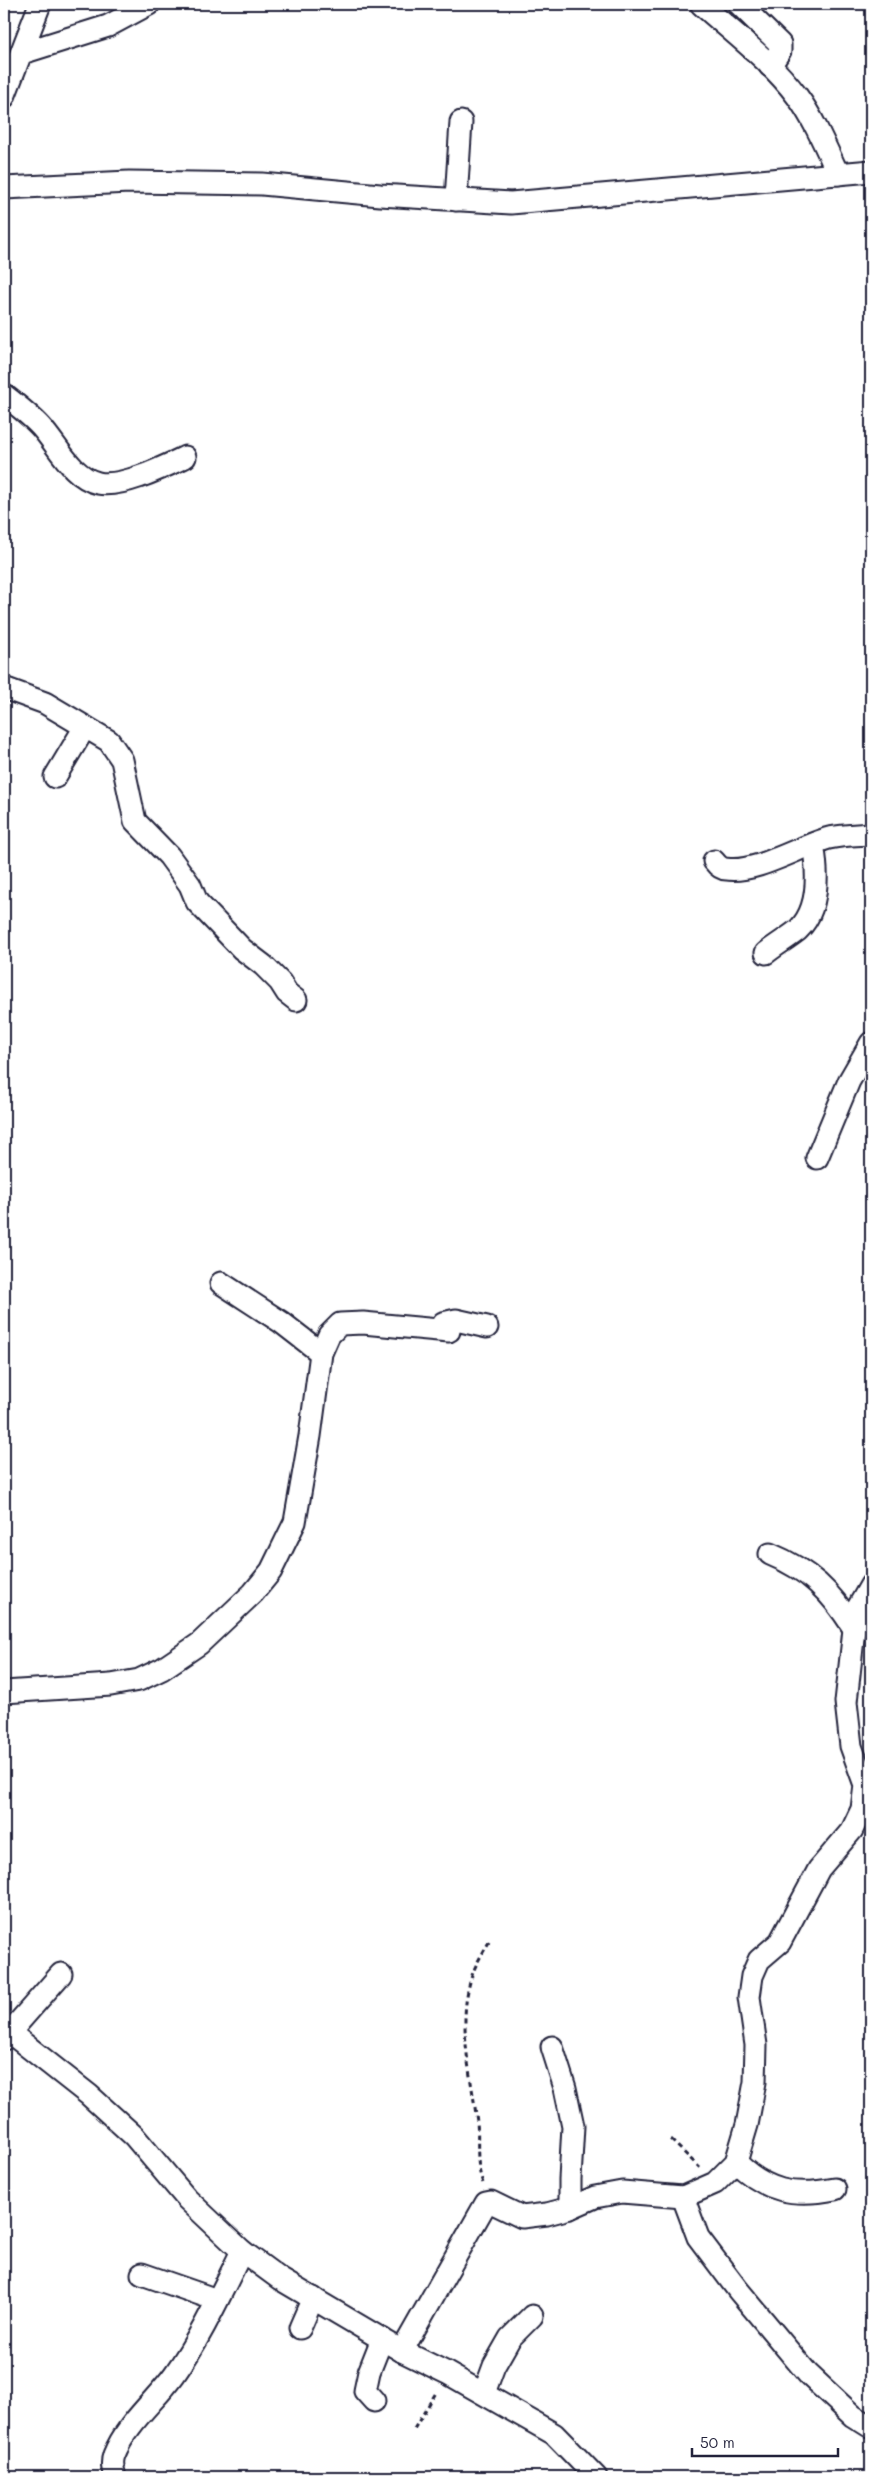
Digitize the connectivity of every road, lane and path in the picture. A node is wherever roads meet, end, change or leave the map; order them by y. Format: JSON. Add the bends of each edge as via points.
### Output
{"nodes":[{"id":1,"x":40,"y":4,"type":"edge"},
{"id":2,"x":149,"y":4,"type":"edge"},
{"id":3,"x":701,"y":4,"type":"edge"},
{"id":4,"x":739,"y":4,"type":"edge"},
{"id":5,"x":22,"y":53,"type":"junction"},
{"id":6,"x":770,"y":66,"type":"junction"},
{"id":7,"x":4,"y":97,"type":"edge"},
{"id":8,"x":461,"y":122,"type":"dead end"},
{"id":9,"x":871,"y":171,"type":"edge"},
{"id":10,"x":838,"y":174,"type":"junction"},
{"id":11,"x":4,"y":188,"type":"edge"},
{"id":12,"x":456,"y":200,"type":"junction"},
{"id":13,"x":4,"y":395,"type":"edge"},
{"id":14,"x":186,"y":457,"type":"dead end"},
{"id":15,"x":4,"y":688,"type":"edge"},
{"id":16,"x":85,"y":727,"type":"junction"},
{"id":17,"x":55,"y":777,"type":"dead end"},
{"id":18,"x":871,"y":834,"type":"edge"},
{"id":19,"x":813,"y":844,"type":"junction"},
{"id":20,"x":714,"y":861,"type":"dead end"},
{"id":21,"x":766,"y":953,"type":"dead end"},
{"id":22,"x":296,"y":1000,"type":"dead end"},
{"id":23,"x":871,"y":1043,"type":"edge"},
{"id":24,"x":817,"y":1158,"type":"dead end"},
{"id":25,"x":221,"y":1283,"type":"dead end"},
{"id":26,"x":487,"y":1327,"type":"dead end"},
{"id":27,"x":321,"y":1353,"type":"junction"},
{"id":28,"x":770,"y":1554,"type":"dead end"},
{"id":29,"x":871,"y":1584,"type":"edge"},
{"id":30,"x":853,"y":1627,"type":"junction"},
{"id":31,"x":4,"y":1692,"type":"edge"},
{"id":32,"x":489,"y":1942,"type":"dead end"},
{"id":33,"x":61,"y":1974,"type":"dead end"},
{"id":34,"x":6,"y":2033,"type":"edge"},
{"id":35,"x":552,"y":2047,"type":"dead end"},
{"id":36,"x":671,"y":2140,"type":"dead end"},
{"id":37,"x":736,"y":2162,"type":"junction"},
{"id":38,"x":714,"y":2183,"type":"junction"},
{"id":39,"x":835,"y":2189,"type":"dead end"},
{"id":40,"x":684,"y":2197,"type":"junction"},
{"id":41,"x":491,"y":2202,"type":"junction"},
{"id":42,"x":570,"y":2208,"type":"junction"},
{"id":43,"x":242,"y":2251,"type":"junction"},
{"id":44,"x":142,"y":2274,"type":"dead end"},
{"id":45,"x":313,"y":2298,"type":"junction"},
{"id":46,"x":217,"y":2300,"type":"junction"},
{"id":47,"x":532,"y":2316,"type":"dead end"},
{"id":48,"x":300,"y":2328,"type":"dead end"},
{"id":49,"x":382,"y":2339,"type":"junction"},
{"id":50,"x":402,"y":2351,"type":"junction"},
{"id":51,"x":447,"y":2373,"type":"junction"},
{"id":52,"x":484,"y":2393,"type":"junction"},
{"id":53,"x":374,"y":2401,"type":"dead end"},
{"id":54,"x":869,"y":2426,"type":"dead end"},
{"id":55,"x":414,"y":2429,"type":"dead end"},
{"id":56,"x":115,"y":2477,"type":"edge"},
{"id":57,"x":596,"y":2477,"type":"edge"}],
"edges":[{"from":1,"to":5,"type":"street"},
{"from":2,"to":5,"type":"street","via":[[108,26]]},
{"from":3,"to":6,"type":"street"},
{"from":4,"to":6,"type":"street","via":[[780,44],[780,52]]},
{"from":5,"to":7,"type":"street"},
{"from":6,"to":10,"type":"street","via":[[798,97]]},
{"from":8,"to":12,"type":"street"},
{"from":9,"to":10,"type":"street"},
{"from":10,"to":12,"type":"street","via":[[511,203]]},
{"from":11,"to":12,"type":"street","via":[[129,182],[262,184]]},
{"from":13,"to":14,"type":"street","via":[[26,412],[69,464],[86,478],[99,483],[140,477]]},
{"from":15,"to":16,"type":"street","via":[[45,703]]},
{"from":16,"to":17,"type":"street"},
{"from":16,"to":22,"type":"street","via":[[109,741],[117,751],[122,760],[135,821],[169,856],[190,885],[197,902]]},
{"from":18,"to":19,"type":"street","via":[[829,838]]},
{"from":19,"to":20,"type":"street","via":[[773,861],[739,869],[722,868]]},
{"from":19,"to":21,"type":"street","via":[[817,867],[812,908],[807,920]]},
{"from":23,"to":24,"type":"street","via":[[846,1087]]},
{"from":25,"to":27,"type":"street"},
{"from":26,"to":27,"type":"street","via":[[456,1320],[443,1323],[449,1331],[340,1324],[329,1335]]},
{"from":27,"to":31,"type":"street","via":[[295,1522],[271,1571],[233,1614],[199,1644],[139,1680],[111,1685]]},
{"from":28,"to":30,"type":"street","via":[[805,1572],[836,1601]]},
{"from":29,"to":30,"type":"street","via":[[856,1611]]},
{"from":30,"to":37,"type":"street","via":[[846,1702],[850,1746],[865,1785],[862,1809],[852,1830],[819,1869],[780,1942],[758,1960],[752,1976],[749,1997],[756,2045],[755,2082]]},
{"from":32,"to":41,"type":"path","via":[[474,1969],[465,2030],[477,2125],[478,2173]]},
{"from":33,"to":34,"type":"street"},
{"from":34,"to":43,"type":"street","via":[[89,2095],[134,2136],[187,2199]]},
{"from":35,"to":42,"type":"street","via":[[573,2126]]},
{"from":36,"to":38,"type":"path"},
{"from":37,"to":38,"type":"street"},
{"from":37,"to":39,"type":"street","via":[[748,2174],[782,2192],[815,2193]]},
{"from":38,"to":40,"type":"street"},
{"from":40,"to":42,"type":"street","via":[[622,2192],[595,2197]]},
{"from":40,"to":54,"type":"street","via":[[698,2237],[738,2290],[808,2374],[847,2412]]},
{"from":41,"to":42,"type":"street","via":[[522,2217]]},
{"from":41,"to":50,"type":"street","via":[[483,2208]]},
{"from":43,"to":45,"type":"street"},
{"from":43,"to":46,"type":"street"},
{"from":44,"to":46,"type":"street"},
{"from":45,"to":48,"type":"street"},
{"from":45,"to":49,"type":"street"},
{"from":46,"to":56,"type":"street","via":[[173,2376],[118,2446],[113,2463]]},
{"from":47,"to":52,"type":"street","via":[[510,2338]]},
{"from":49,"to":50,"type":"street"},
{"from":49,"to":53,"type":"street","via":[[365,2391]]},
{"from":50,"to":51,"type":"street"},
{"from":51,"to":52,"type":"street"},
{"from":51,"to":55,"type":"path"},
{"from":52,"to":57,"type":"street","via":[[554,2434]]}]}
